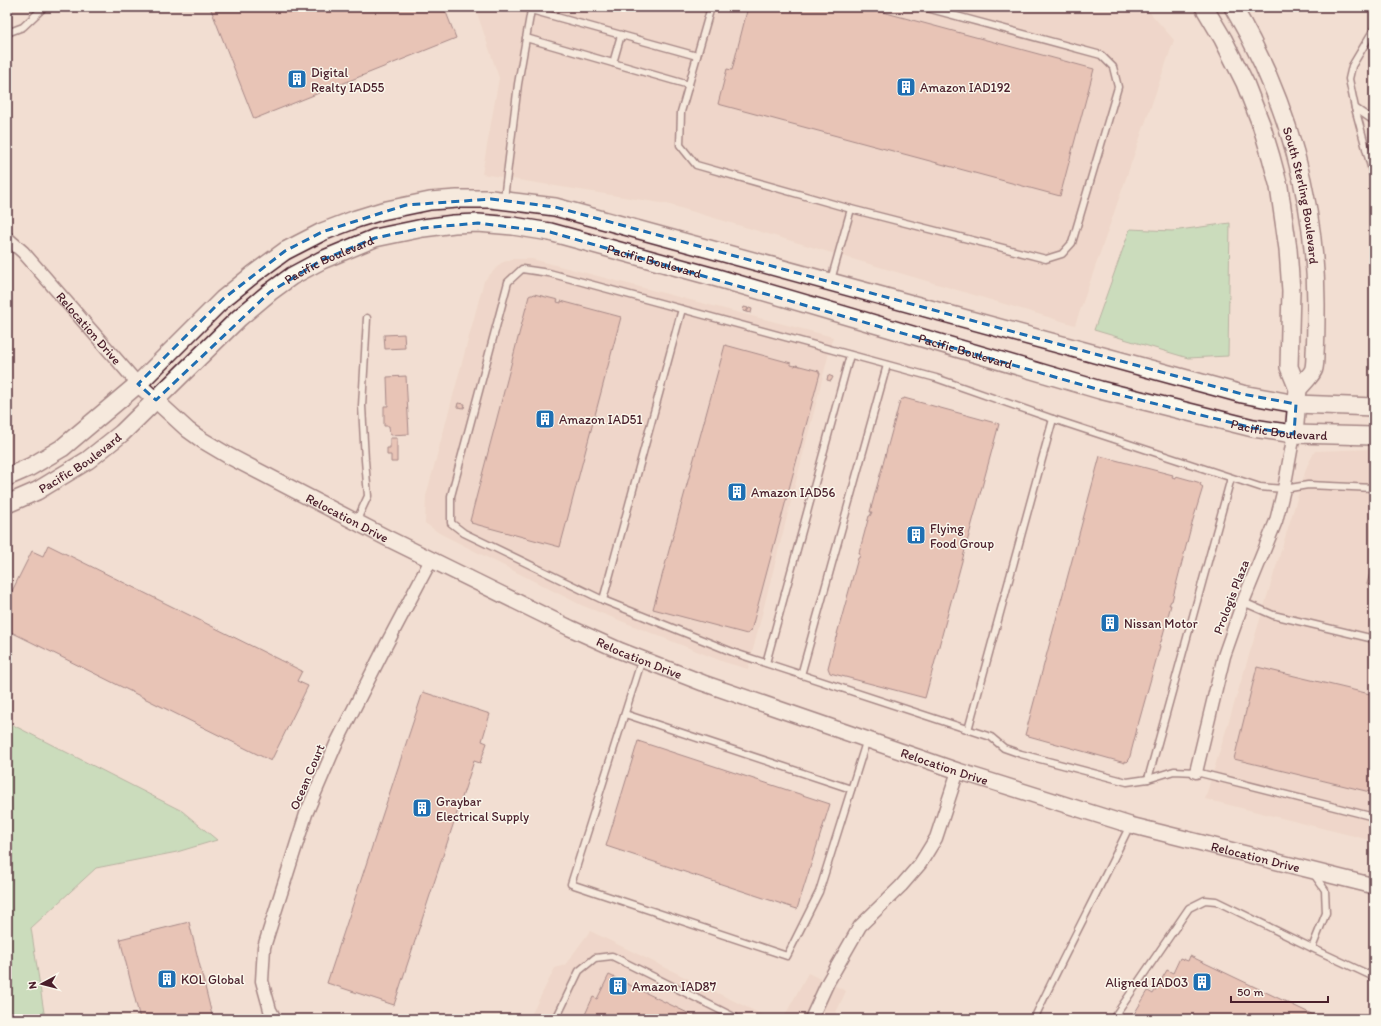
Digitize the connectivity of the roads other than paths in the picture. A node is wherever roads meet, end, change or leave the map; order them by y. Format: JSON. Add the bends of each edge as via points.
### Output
{"nodes":[{"id":1,"x":41,"y":7,"type":"edge"},
{"id":2,"x":709,"y":7,"type":"edge"},
{"id":3,"x":923,"y":7,"type":"edge"},
{"id":4,"x":1204,"y":7,"type":"edge"},
{"id":5,"x":1233,"y":7,"type":"edge"},
{"id":6,"x":1374,"y":29,"type":"edge"},
{"id":7,"x":7,"y":33,"type":"edge"},
{"id":8,"x":621,"y":35,"type":"junction"},
{"id":9,"x":526,"y":38,"type":"junction"},
{"id":10,"x":698,"y":56,"type":"junction"},
{"id":11,"x":613,"y":63,"type":"junction"},
{"id":12,"x":689,"y":85,"type":"junction"},
{"id":13,"x":1355,"y":108,"type":"junction"},
{"id":14,"x":1374,"y":121,"type":"edge"},
{"id":15,"x":1374,"y":178,"type":"edge"},
{"id":16,"x":504,"y":200,"type":"junction"},
{"id":17,"x":851,"y":209,"type":"junction"},
{"id":18,"x":7,"y":238,"type":"edge"},
{"id":19,"x":831,"y":282,"type":"junction"},
{"id":20,"x":682,"y":309,"type":"junction"},
{"id":21,"x":367,"y":318,"type":"dead end"},
{"id":22,"x":850,"y":355,"type":"junction"},
{"id":23,"x":887,"y":365,"type":"junction"},
{"id":24,"x":138,"y":384,"type":"junction"},
{"id":25,"x":1297,"y":397,"type":"junction"},
{"id":26,"x":156,"y":400,"type":"junction"},
{"id":27,"x":1374,"y":407,"type":"edge"},
{"id":28,"x":1053,"y":419,"type":"junction"},
{"id":29,"x":1294,"y":434,"type":"junction"},
{"id":30,"x":1374,"y":436,"type":"edge"},
{"id":31,"x":7,"y":477,"type":"edge"},
{"id":32,"x":1231,"y":478,"type":"junction"},
{"id":33,"x":1374,"y":488,"type":"edge"},
{"id":34,"x":1284,"y":489,"type":"junction"},
{"id":35,"x":7,"y":504,"type":"edge"},
{"id":36,"x":356,"y":522,"type":"junction"},
{"id":37,"x":432,"y":560,"type":"junction"},
{"id":38,"x":603,"y":600,"type":"junction"},
{"id":39,"x":1243,"y":602,"type":"junction"},
{"id":40,"x":1374,"y":639,"type":"edge"},
{"id":41,"x":642,"y":659,"type":"junction"},
{"id":42,"x":766,"y":663,"type":"junction"},
{"id":43,"x":801,"y":675,"type":"junction"},
{"id":44,"x":625,"y":714,"type":"junction"},
{"id":45,"x":968,"y":730,"type":"junction"},
{"id":46,"x":867,"y":739,"type":"junction"},
{"id":47,"x":958,"y":771,"type":"junction"},
{"id":48,"x":1196,"y":772,"type":"junction"},
{"id":49,"x":1148,"y":779,"type":"junction"},
{"id":50,"x":851,"y":788,"type":"junction"},
{"id":51,"x":1374,"y":817,"type":"edge"},
{"id":52,"x":1130,"y":825,"type":"junction"},
{"id":53,"x":1311,"y":870,"type":"junction"},
{"id":54,"x":1374,"y":886,"type":"edge"},
{"id":55,"x":1312,"y":948,"type":"junction"},
{"id":56,"x":1374,"y":977,"type":"edge"},
{"id":57,"x":275,"y":1019,"type":"edge"},
{"id":58,"x":556,"y":1019,"type":"edge"},
{"id":59,"x":738,"y":1019,"type":"edge"},
{"id":60,"x":811,"y":1019,"type":"edge"},
{"id":61,"x":1034,"y":1019,"type":"edge"},
{"id":62,"x":1114,"y":1019,"type":"edge"}],
"edges":[{"from":1,"to":7,"type":"lane","via":[[42,9],[23,27]]},
{"from":2,"to":10,"type":"lane"},
{"from":3,"to":17,"type":"lane","via":[[1101,55],[1113,67],[1118,86],[1072,244],[1062,254],[1046,259]]},
{"from":4,"to":25,"type":"main road","name":"South Sterling Boulevard","via":[[1245,83],[1271,157],[1288,249],[1291,291],[1289,367]]},
{"from":5,"to":25,"type":"main road","name":"South Sterling Boulevard","via":[[1252,39],[1277,97],[1289,129],[1307,201],[1316,283],[1314,369]]},
{"from":6,"to":13,"type":"lane","via":[[1352,66],[1349,79]]},
{"from":8,"to":9,"type":"lane","via":[[531,10]]},
{"from":8,"to":10,"type":"lane"},
{"from":8,"to":11,"type":"lane"},
{"from":9,"to":11,"type":"lane"},
{"from":9,"to":16,"type":"lane"},
{"from":10,"to":12,"type":"lane"},
{"from":11,"to":12,"type":"lane"},
{"from":12,"to":17,"type":"lane","via":[[681,112],[680,145],[696,165]]},
{"from":13,"to":14,"type":"lane"},
{"from":13,"to":15,"type":"lane"},
{"from":16,"to":19,"type":"main road","name":"Pacific Boulevard","via":[[555,207]]},
{"from":16,"to":24,"type":"main road","name":"Pacific Boulevard","via":[[457,199],[406,205],[322,232],[285,251],[223,299]]},
{"from":17,"to":19,"type":"lane"},
{"from":18,"to":24,"type":"street","name":"Relocation Drive","via":[[23,252]]},
{"from":19,"to":25,"type":"main road","name":"Pacific Boulevard","via":[[1235,392]]},
{"from":20,"to":22,"type":"lane"},
{"from":20,"to":38,"type":"lane"},
{"from":20,"to":38,"type":"lane","via":[[549,273],[522,269],[508,282],[451,496],[451,523],[464,533]]},
{"from":21,"to":36,"type":"lane","via":[[362,406],[368,496]]},
{"from":22,"to":23,"type":"lane"},
{"from":22,"to":42,"type":"lane"},
{"from":23,"to":28,"type":"lane","via":[[936,378]]},
{"from":23,"to":43,"type":"lane"},
{"from":24,"to":26,"type":"street","name":"Relocation Drive"},
{"from":24,"to":31,"type":"main road","name":"Pacific Boulevard","via":[[62,448]]},
{"from":25,"to":27,"type":"main road","name":"Pacific Boulevard"},
{"from":25,"to":29,"type":"main road","name":"South Sterling Boulevard"},
{"from":26,"to":29,"type":"main road","name":"Pacific Boulevard","via":[[239,318],[292,276],[322,260],[375,238],[423,228],[478,224],[550,232],[714,277],[1100,390],[1253,428]]},
{"from":26,"to":35,"type":"main road","name":"Pacific Boulevard","via":[[122,433],[88,460],[37,491]]},
{"from":26,"to":36,"type":"street","name":"Relocation Drive","via":[[202,440]]},
{"from":28,"to":32,"type":"lane"},
{"from":28,"to":45,"type":"lane"},
{"from":29,"to":30,"type":"main road","name":"Pacific Boulevard"},
{"from":29,"to":34,"type":"street","name":"Prologis Plaza"},
{"from":32,"to":34,"type":"lane","via":[[1260,487]]},
{"from":32,"to":49,"type":"lane"},
{"from":33,"to":34,"type":"lane","via":[[1308,485]]},
{"from":34,"to":39,"type":"street","name":"Prologis Plaza","via":[[1276,521]]},
{"from":36,"to":37,"type":"street","name":"Relocation Drive"},
{"from":37,"to":41,"type":"street","name":"Relocation Drive","via":[[570,628]]},
{"from":37,"to":57,"type":"street","name":"Ocean Court","via":[[336,744],[306,814],[264,947],[262,981]]},
{"from":38,"to":42,"type":"lane"},
{"from":39,"to":40,"type":"lane","via":[[1273,615]]},
{"from":39,"to":48,"type":"street","name":"Prologis Plaza","via":[[1224,656]]},
{"from":41,"to":44,"type":"lane"},
{"from":41,"to":46,"type":"street","name":"Relocation Drive","via":[[703,683]]},
{"from":42,"to":43,"type":"lane"},
{"from":43,"to":45,"type":"lane"},
{"from":44,"to":50,"type":"lane"},
{"from":44,"to":50,"type":"lane","via":[[572,884],[787,956],[819,892]]},
{"from":45,"to":49,"type":"lane","via":[[992,737],[1004,748],[1021,754],[1127,782]]},
{"from":46,"to":47,"type":"street","name":"Relocation Drive"},
{"from":46,"to":50,"type":"lane"},
{"from":47,"to":52,"type":"street","name":"Relocation Drive"},
{"from":47,"to":60,"type":"street","via":[[936,838],[920,864],[860,926],[828,982]]},
{"from":48,"to":49,"type":"lane","via":[[1174,771]]},
{"from":48,"to":51,"type":"lane"},
{"from":52,"to":53,"type":"street","name":"Relocation Drive"},
{"from":52,"to":61,"type":"lane"},
{"from":53,"to":54,"type":"street","name":"Relocation Drive"},
{"from":53,"to":55,"type":"lane","via":[[1324,890],[1326,913]]},
{"from":55,"to":56,"type":"lane"},
{"from":55,"to":62,"type":"lane","via":[[1216,901],[1205,900],[1189,908]]},
{"from":58,"to":59,"type":"lane","via":[[579,971],[595,958],[612,956]]}]}
